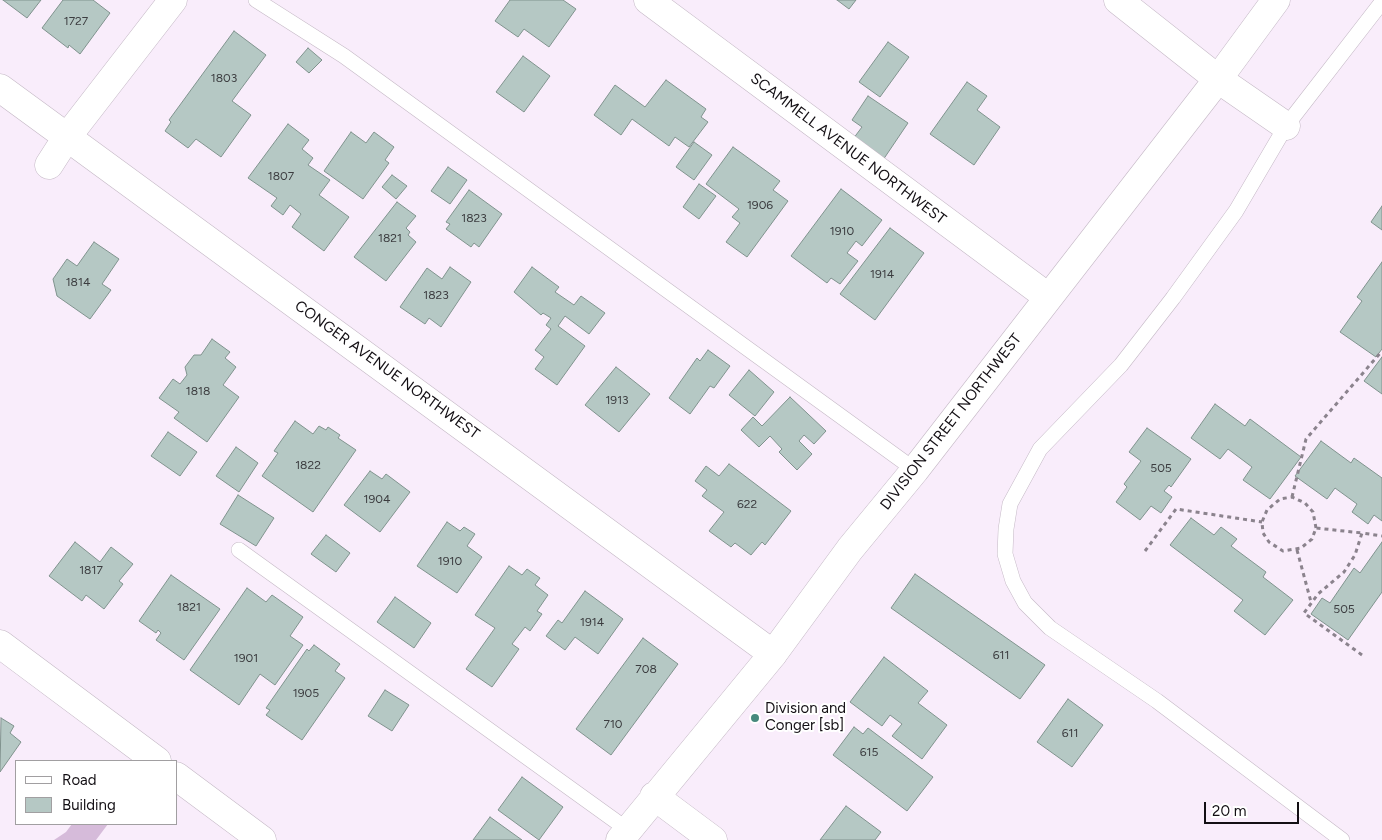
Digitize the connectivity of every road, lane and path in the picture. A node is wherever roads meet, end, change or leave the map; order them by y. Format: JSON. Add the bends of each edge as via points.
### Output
{"nodes":[{"id":1,"x":173,"y":0,"type":"edge"},
{"id":2,"x":256,"y":0,"type":"edge"},
{"id":3,"x":648,"y":0,"type":"edge"},
{"id":4,"x":1118,"y":0,"type":"edge"},
{"id":5,"x":1276,"y":0,"type":"edge"},
{"id":6,"x":1382,"y":2,"type":"edge"},
{"id":7,"x":1218,"y":79,"type":"junction"},
{"id":8,"x":0,"y":88,"type":"edge"},
{"id":9,"x":1286,"y":126,"type":"junction"},
{"id":10,"x":67,"y":137,"type":"junction"},
{"id":11,"x":49,"y":165,"type":"dead end"},
{"id":12,"x":1048,"y":297,"type":"junction"},
{"id":13,"x":1382,"y":351,"type":"edge"},
{"id":14,"x":915,"y":470,"type":"junction"},
{"id":15,"x":1292,"y":498,"type":"junction"},
{"id":16,"x":1262,"y":522,"type":"junction"},
{"id":17,"x":1316,"y":528,"type":"junction"},
{"id":18,"x":1362,"y":533,"type":"junction"},
{"id":19,"x":1382,"y":536,"type":"edge"},
{"id":20,"x":239,"y":550,"type":"dead end"},
{"id":21,"x":1297,"y":550,"type":"junction"},
{"id":22,"x":1145,"y":551,"type":"dead end"},
{"id":23,"x":1312,"y":603,"type":"junction"},
{"id":24,"x":0,"y":644,"type":"edge"},
{"id":25,"x":773,"y":654,"type":"junction"},
{"id":26,"x":1362,"y":655,"type":"dead end"},
{"id":27,"x":155,"y":760,"type":"edge"},
{"id":28,"x":178,"y":777,"type":"edge"},
{"id":29,"x":654,"y":796,"type":"junction"},
{"id":30,"x":624,"y":835,"type":"edge"},
{"id":31,"x":262,"y":840,"type":"edge"},
{"id":32,"x":714,"y":840,"type":"edge"},
{"id":33,"x":1342,"y":840,"type":"edge"}],
"edges":[{"from":1,"to":10,"type":"street"},
{"from":2,"to":14,"type":"lane","via":[[344,56]]},
{"from":3,"to":12,"type":"street","name":"SCAMMELL AVENUE NORTHWEST"},
{"from":4,"to":7,"type":"street"},
{"from":5,"to":7,"type":"street","name":"DIVISION STREET NORTHWEST"},
{"from":6,"to":9,"type":"lane"},
{"from":7,"to":9,"type":"street"},
{"from":7,"to":12,"type":"street","name":"DIVISION STREET NORTHWEST"},
{"from":8,"to":10,"type":"street","name":"CONGER AVENUE NORTHWEST"},
{"from":9,"to":33,"type":"lane","via":[[1236,211],[1173,298],[1121,365],[1040,449],[1010,504],[1005,554],[1013,581],[1025,603],[1050,628],[1157,701]]},
{"from":10,"to":11,"type":"street"},
{"from":10,"to":25,"type":"street","name":"CONGER AVENUE NORTHWEST"},
{"from":12,"to":14,"type":"street","name":"DIVISION STREET NORTHWEST"},
{"from":13,"to":15,"type":"path","via":[[1306,438]]},
{"from":14,"to":25,"type":"street","name":"DIVISION STREET NORTHWEST","via":[[850,549]]},
{"from":15,"to":16,"type":"path","via":[[1280,499],[1267,510]]},
{"from":15,"to":17,"type":"path","via":[[1305,502],[1313,512]]},
{"from":16,"to":21,"type":"path","via":[[1263,533],[1269,542],[1283,551]]},
{"from":16,"to":22,"type":"path","via":[[1176,509]]},
{"from":17,"to":18,"type":"path"},
{"from":17,"to":21,"type":"path","via":[[1312,539]]},
{"from":18,"to":19,"type":"path"},
{"from":18,"to":23,"type":"path","via":[[1355,555],[1344,572]]},
{"from":20,"to":30,"type":"lane"},
{"from":21,"to":23,"type":"path"},
{"from":23,"to":26,"type":"path","via":[[1304,613]]},
{"from":24,"to":27,"type":"street"},
{"from":25,"to":29,"type":"street","name":"DIVISION STREET NORTHWEST"},
{"from":28,"to":31,"type":"street"},
{"from":29,"to":30,"type":"street","name":"DIVISION STREET NORTHWEST"},
{"from":29,"to":32,"type":"street"}]}
